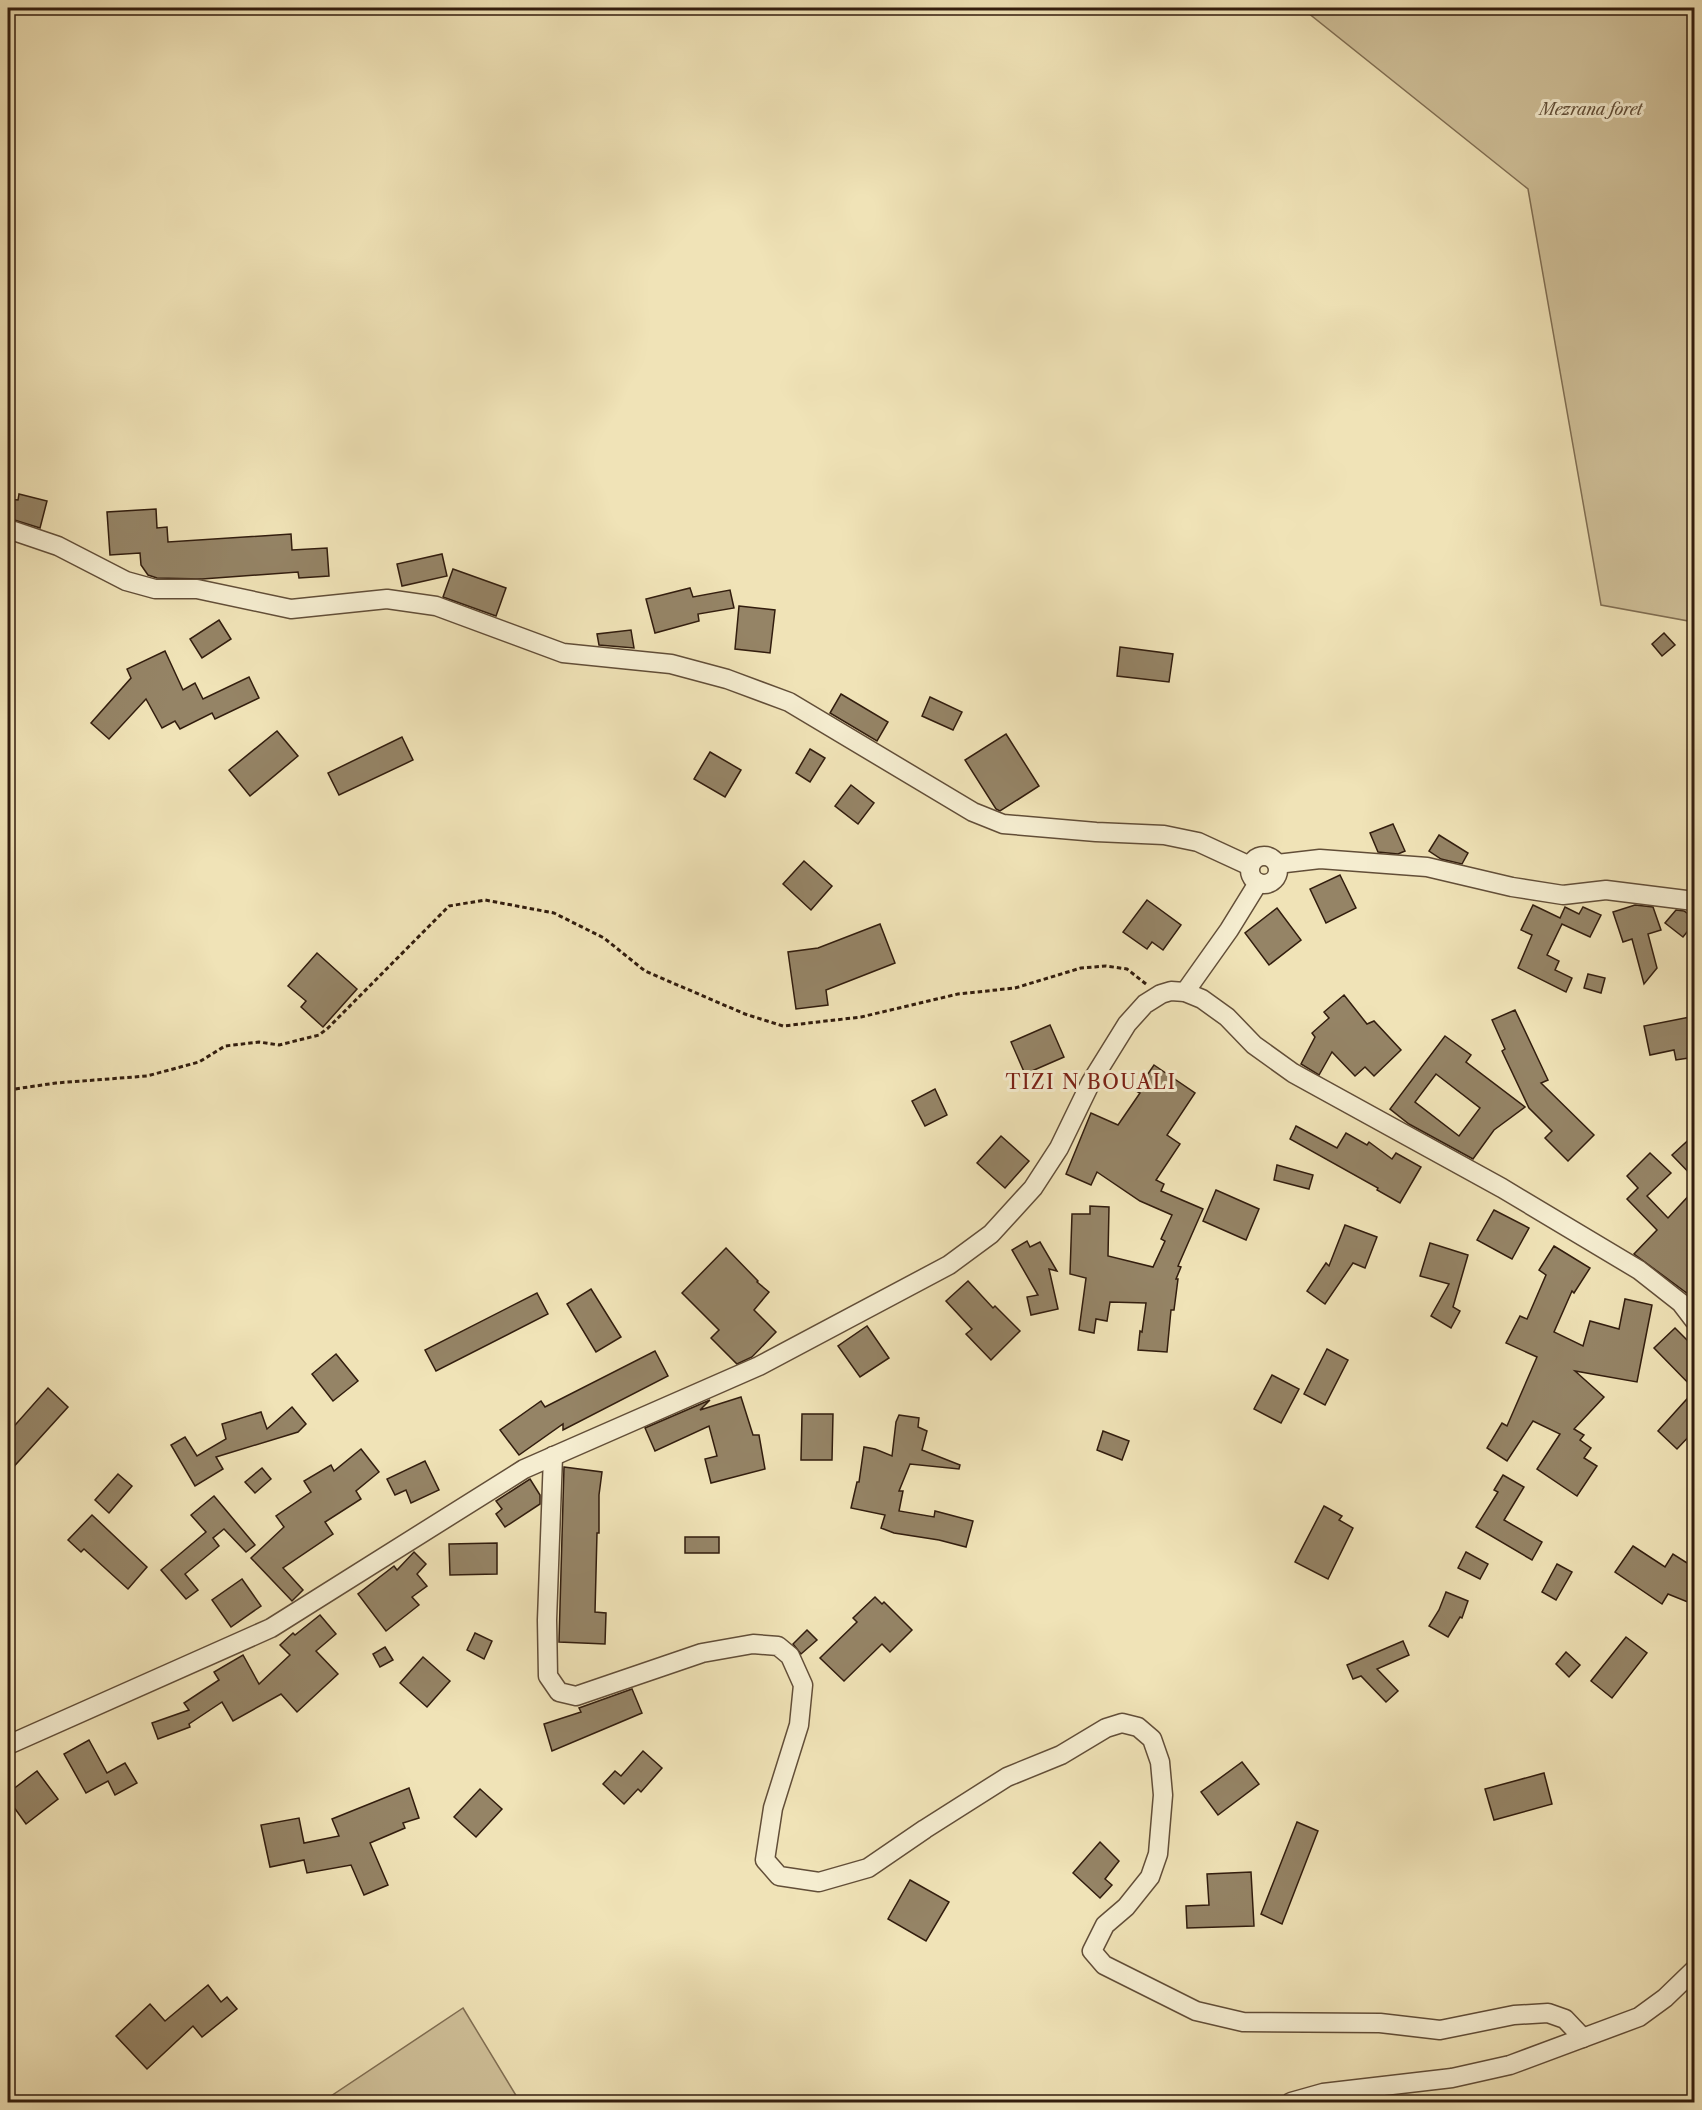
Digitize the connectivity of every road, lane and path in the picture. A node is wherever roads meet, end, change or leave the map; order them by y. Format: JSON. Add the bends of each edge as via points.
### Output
{"nodes":[{"id":1,"x":8,"y":529,"type":"edge"},
{"id":2,"x":1277,"y":864,"type":"junction"},
{"id":3,"x":1250,"y":866,"type":"junction"},
{"id":4,"x":1258,"y":883,"type":"junction"},
{"id":5,"x":1695,"y":901,"type":"edge"},
{"id":6,"x":1185,"y":992,"type":"junction"},
{"id":7,"x":1154,"y":998,"type":"junction"},
{"id":8,"x":8,"y":1090,"type":"edge"},
{"id":9,"x":1695,"y":1320,"type":"edge"},
{"id":10,"x":552,"y":1456,"type":"junction"},
{"id":11,"x":8,"y":1745,"type":"edge"},
{"id":12,"x":1695,"y":1970,"type":"edge"},
{"id":13,"x":1584,"y":2038,"type":"junction"},
{"id":14,"x":1291,"y":2103,"type":"edge"}],
"edges":[{"from":1,"to":3,"type":"street","via":[[58,546],[126,581],[155,589],[197,589],[291,609],[387,599],[436,606],[562,653],[671,664],[727,679],[789,702],[973,812],[1003,824],[1164,835],[1198,842]]},
{"from":2,"to":3,"type":"street","via":[[1260,856]]},
{"from":2,"to":4,"type":"street","via":[[1276,878],[1271,883]]},
{"from":2,"to":5,"type":"street","via":[[1320,859],[1427,867],[1563,895],[1605,890]]},
{"from":3,"to":4,"type":"street","via":[[1252,879]]},
{"from":4,"to":6,"type":"street"},
{"from":6,"to":7,"type":"street","via":[[1171,991]]},
{"from":6,"to":9,"type":"street","via":[[1227,1017],[1254,1045],[1293,1073],[1502,1188],[1639,1270]]},
{"from":7,"to":8,"type":"path","via":[[1146,984],[1127,969],[1106,966],[1081,968],[1015,988],[958,994],[861,1017],[783,1026],[645,971],[604,938],[554,913],[486,900],[449,906],[319,1035],[279,1045],[259,1042],[225,1046],[199,1062],[147,1076]]},
{"from":7,"to":10,"type":"street","via":[[1127,1024],[1033,1188],[991,1234],[949,1265],[759,1366]]},
{"from":10,"to":11,"type":"street","via":[[524,1469],[271,1628]]},
{"from":10,"to":13,"type":"street","via":[[548,1676],[559,1692],[576,1696],[702,1653],[753,1644],[778,1646],[790,1656],[804,1685],[799,1725],[773,1808],[765,1860],[780,1876],[819,1882],[868,1868],[1007,1777],[1061,1755],[1106,1728],[1122,1723],[1138,1727],[1152,1739],[1160,1762],[1163,1795],[1158,1854],[1150,1877],[1126,1907],[1105,1925],[1092,1951],[1104,1965],[1196,2011],[1243,2022],[1380,2023],[1440,2030],[1514,2015],[1548,2013],[1565,2019]]},
{"from":12,"to":13,"type":"street","via":[[1639,2017]]},
{"from":13,"to":14,"type":"street","via":[[1510,2065],[1452,2078],[1323,2093]]}]}
